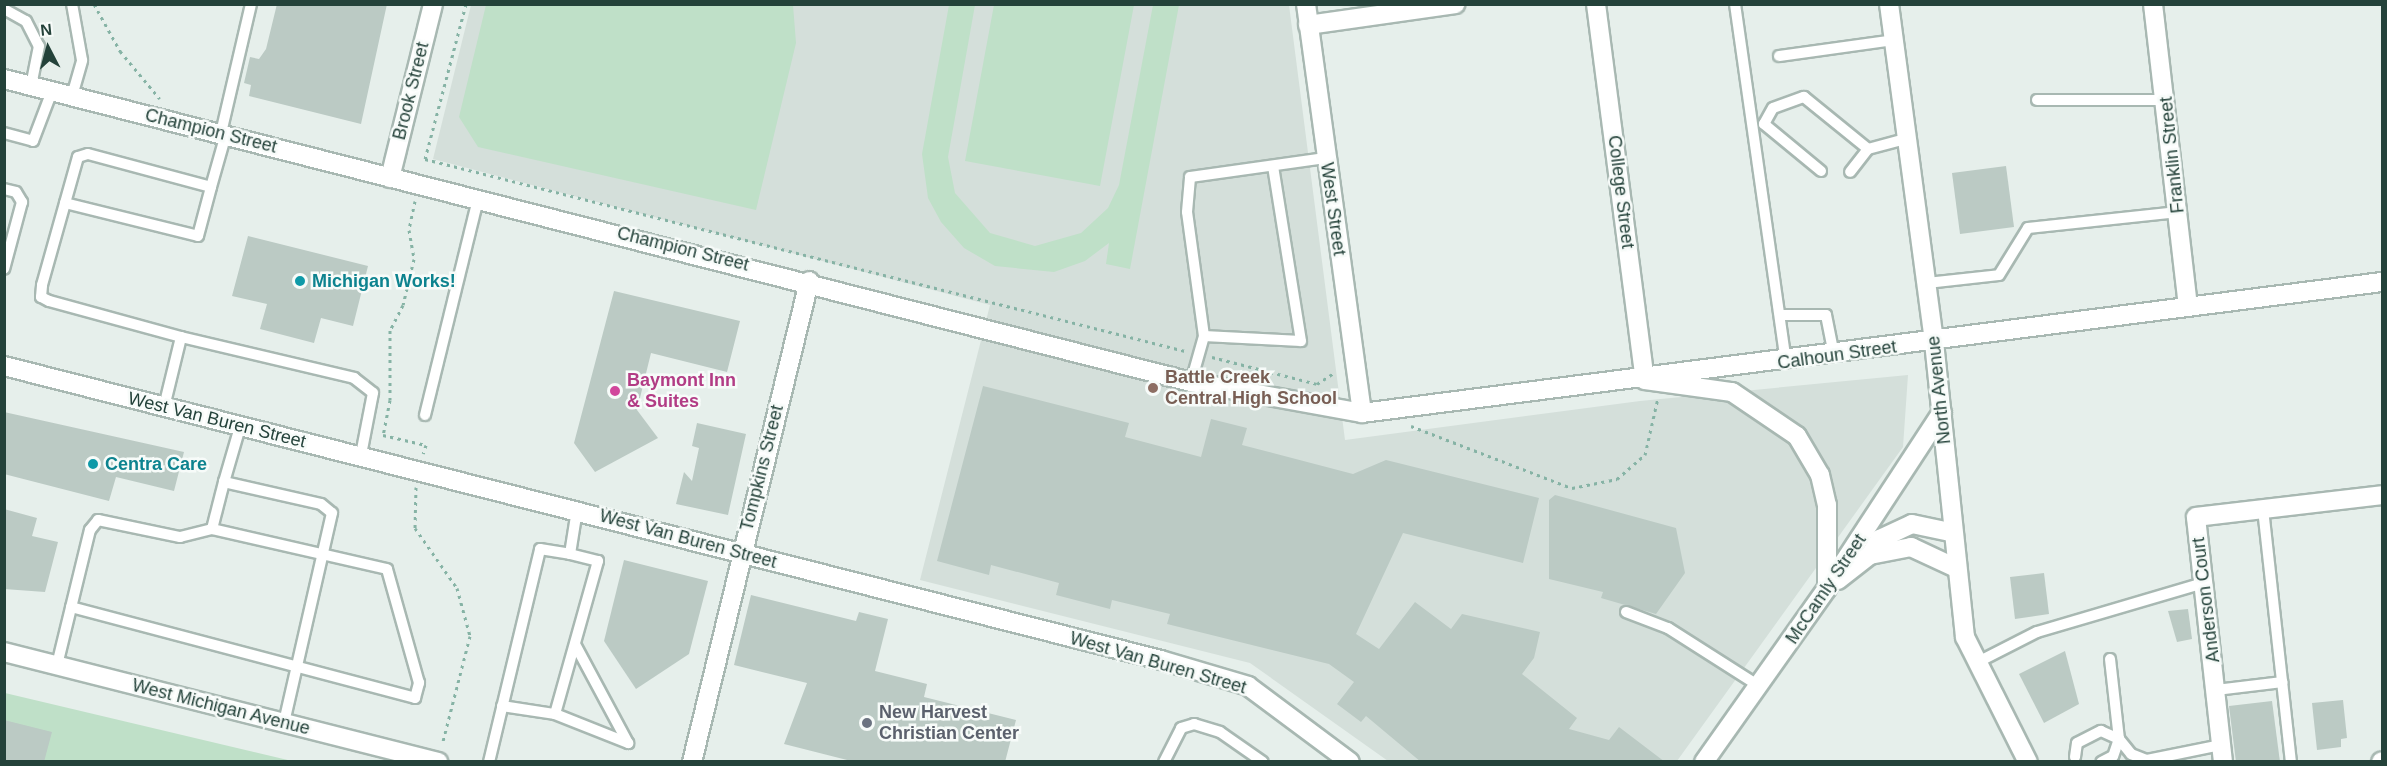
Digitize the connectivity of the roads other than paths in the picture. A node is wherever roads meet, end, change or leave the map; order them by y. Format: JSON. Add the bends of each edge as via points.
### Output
{"nodes":[{"id":1,"x":72,"y":4,"type":"edge"},
{"id":2,"x":251,"y":4,"type":"edge"},
{"id":3,"x":433,"y":4,"type":"edge"},
{"id":4,"x":1306,"y":4,"type":"edge"},
{"id":5,"x":1456,"y":4,"type":"edge"},
{"id":6,"x":1596,"y":4,"type":"edge"},
{"id":7,"x":1735,"y":4,"type":"edge"},
{"id":8,"x":1889,"y":4,"type":"edge"},
{"id":9,"x":2153,"y":4,"type":"edge"},
{"id":10,"x":4,"y":9,"type":"edge"},
{"id":11,"x":1308,"y":25,"type":"junction"},
{"id":12,"x":1894,"y":40,"type":"junction"},
{"id":13,"x":1779,"y":56,"type":"dead end"},
{"id":14,"x":4,"y":79,"type":"edge"},
{"id":15,"x":31,"y":86,"type":"junction"},
{"id":16,"x":52,"y":91,"type":"junction"},
{"id":17,"x":72,"y":96,"type":"junction"},
{"id":18,"x":2037,"y":100,"type":"dead end"},
{"id":19,"x":2166,"y":100,"type":"junction"},
{"id":20,"x":1759,"y":125,"type":"junction"},
{"id":21,"x":4,"y":133,"type":"edge"},
{"id":22,"x":223,"y":134,"type":"junction"},
{"id":23,"x":1909,"y":138,"type":"junction"},
{"id":24,"x":1868,"y":149,"type":"junction"},
{"id":25,"x":1326,"y":158,"type":"junction"},
{"id":26,"x":1273,"y":167,"type":"junction"},
{"id":27,"x":1821,"y":171,"type":"dead end"},
{"id":28,"x":1850,"y":172,"type":"dead end"},
{"id":29,"x":390,"y":177,"type":"junction"},
{"id":30,"x":211,"y":187,"type":"junction"},
{"id":31,"x":4,"y":189,"type":"edge"},
{"id":32,"x":478,"y":199,"type":"junction"},
{"id":33,"x":65,"y":203,"type":"junction"},
{"id":34,"x":2178,"y":212,"type":"junction"},
{"id":35,"x":7,"y":249,"type":"edge"},
{"id":36,"x":4,"y":269,"type":"edge"},
{"id":37,"x":809,"y":281,"type":"junction"},
{"id":38,"x":2382,"y":282,"type":"edge"},
{"id":39,"x":1927,"y":284,"type":"junction"},
{"id":40,"x":2188,"y":306,"type":"junction"},
{"id":41,"x":1780,"y":315,"type":"junction"},
{"id":42,"x":1204,"y":336,"type":"junction"},
{"id":43,"x":181,"y":337,"type":"junction"},
{"id":44,"x":1934,"y":342,"type":"junction"},
{"id":45,"x":1834,"y":356,"type":"junction"},
{"id":46,"x":1786,"y":362,"type":"junction"},
{"id":47,"x":4,"y":366,"type":"edge"},
{"id":48,"x":1646,"y":380,"type":"junction"},
{"id":49,"x":1191,"y":382,"type":"junction"},
{"id":50,"x":164,"y":407,"type":"junction"},
{"id":51,"x":1942,"y":412,"type":"junction"},
{"id":52,"x":1362,"y":413,"type":"junction"},
{"id":53,"x":425,"y":415,"type":"dead end"},
{"id":54,"x":240,"y":427,"type":"junction"},
{"id":55,"x":361,"y":455,"type":"junction"},
{"id":56,"x":224,"y":482,"type":"junction"},
{"id":57,"x":2382,"y":495,"type":"edge"},
{"id":58,"x":2263,"y":508,"type":"junction"},
{"id":59,"x":577,"y":510,"type":"junction"},
{"id":60,"x":212,"y":529,"type":"junction"},
{"id":61,"x":1951,"y":532,"type":"junction"},
{"id":62,"x":741,"y":553,"type":"junction"},
{"id":63,"x":570,"y":554,"type":"junction"},
{"id":64,"x":1870,"y":555,"type":"junction"},
{"id":65,"x":323,"y":556,"type":"junction"},
{"id":66,"x":1954,"y":567,"type":"junction"},
{"id":67,"x":2204,"y":583,"type":"junction"},
{"id":68,"x":1827,"y":588,"type":"junction"},
{"id":69,"x":71,"y":607,"type":"junction"},
{"id":70,"x":1626,"y":612,"type":"dead end"},
{"id":71,"x":575,"y":644,"type":"junction"},
{"id":72,"x":4,"y":652,"type":"edge"},
{"id":73,"x":2110,"y":659,"type":"dead end"},
{"id":74,"x":1978,"y":662,"type":"junction"},
{"id":75,"x":57,"y":665,"type":"junction"},
{"id":76,"x":298,"y":667,"type":"junction"},
{"id":77,"x":2283,"y":681,"type":"junction"},
{"id":78,"x":1759,"y":686,"type":"junction"},
{"id":79,"x":2216,"y":690,"type":"junction"},
{"id":80,"x":502,"y":706,"type":"junction"},
{"id":81,"x":555,"y":714,"type":"junction"},
{"id":82,"x":284,"y":723,"type":"junction"},
{"id":83,"x":2119,"y":739,"type":"junction"},
{"id":84,"x":2222,"y":753,"type":"edge"},
{"id":85,"x":2179,"y":758,"type":"edge"},
{"id":86,"x":2074,"y":760,"type":"edge"},
{"id":87,"x":438,"y":762,"type":"edge"},
{"id":88,"x":489,"y":762,"type":"edge"},
{"id":89,"x":692,"y":762,"type":"edge"},
{"id":90,"x":1164,"y":762,"type":"edge"},
{"id":91,"x":1263,"y":762,"type":"edge"},
{"id":92,"x":1350,"y":762,"type":"edge"},
{"id":93,"x":1704,"y":762,"type":"edge"},
{"id":94,"x":2028,"y":762,"type":"edge"},
{"id":95,"x":2101,"y":762,"type":"edge"},
{"id":96,"x":2291,"y":762,"type":"edge"}],
"edges":[{"from":1,"to":17,"type":"lane","via":[[82,60]]},
{"from":2,"to":22,"type":"lane"},
{"from":3,"to":29,"type":"street","name":"Brook Street"},
{"from":4,"to":11,"type":"street","name":"West Street"},
{"from":5,"to":11,"type":"street"},
{"from":6,"to":48,"type":"street","name":"College Street"},
{"from":7,"to":20,"type":"lane"},
{"from":8,"to":12,"type":"street","name":"North Avenue"},
{"from":9,"to":19,"type":"street","name":"Franklin Street"},
{"from":10,"to":15,"type":"lane","via":[[26,21],[39,46]]},
{"from":11,"to":25,"type":"street","name":"West Street"},
{"from":12,"to":13,"type":"lane"},
{"from":12,"to":23,"type":"street","name":"North Avenue"},
{"from":14,"to":15,"type":"street","name":"Champion Street"},
{"from":15,"to":16,"type":"street","name":"Champion Street"},
{"from":16,"to":17,"type":"street","name":"Champion Street"},
{"from":16,"to":21,"type":"lane","via":[[33,141]]},
{"from":17,"to":22,"type":"street","name":"Champion Street"},
{"from":18,"to":19,"type":"lane"},
{"from":19,"to":34,"type":"street","name":"Franklin Street"},
{"from":20,"to":24,"type":"lane","via":[[1773,108],[1804,97]]},
{"from":20,"to":27,"type":"lane"},
{"from":20,"to":41,"type":"lane"},
{"from":22,"to":29,"type":"street","name":"Champion Street"},
{"from":22,"to":30,"type":"lane"},
{"from":23,"to":24,"type":"lane"},
{"from":23,"to":39,"type":"street","name":"North Avenue"},
{"from":24,"to":28,"type":"lane"},
{"from":25,"to":26,"type":"lane"},
{"from":25,"to":52,"type":"street","name":"West Street"},
{"from":26,"to":42,"type":"lane","via":[[1190,177],[1187,212]]},
{"from":26,"to":42,"type":"lane","via":[[1301,342]]},
{"from":29,"to":32,"type":"street","name":"Champion Street"},
{"from":30,"to":33,"type":"lane","via":[[88,154],[78,157]]},
{"from":30,"to":33,"type":"lane","via":[[198,236]]},
{"from":31,"to":35,"type":"lane","via":[[16,192],[22,202]]},
{"from":32,"to":37,"type":"street","name":"Champion Street"},
{"from":32,"to":53,"type":"lane"},
{"from":33,"to":43,"type":"lane","via":[[41,297]]},
{"from":34,"to":39,"type":"lane","via":[[2028,228],[1999,275]]},
{"from":34,"to":40,"type":"street","name":"Franklin Street"},
{"from":35,"to":36,"type":"lane"},
{"from":37,"to":49,"type":"street","name":"Champion Street"},
{"from":37,"to":62,"type":"street","name":"Tompkins Street"},
{"from":38,"to":40,"type":"street","name":"Calhoun Street"},
{"from":39,"to":44,"type":"street","name":"North Avenue"},
{"from":40,"to":44,"type":"street","name":"Calhoun Street"},
{"from":41,"to":45,"type":"lane","via":[[1826,315]]},
{"from":41,"to":46,"type":"lane"},
{"from":42,"to":49,"type":"lane"},
{"from":43,"to":50,"type":"lane"},
{"from":43,"to":55,"type":"lane","via":[[368,384],[374,401]]},
{"from":44,"to":45,"type":"street","name":"Calhoun Street"},
{"from":44,"to":51,"type":"street","name":"North Avenue"},
{"from":45,"to":46,"type":"street","name":"Calhoun Street"},
{"from":46,"to":48,"type":"street","name":"Calhoun Street"},
{"from":47,"to":50,"type":"street","name":"West Van Buren Street"},
{"from":48,"to":52,"type":"street","name":"Calhoun Street"},
{"from":48,"to":68,"type":"street","via":[[1732,392],[1797,436],[1820,475],[1827,505]]},
{"from":49,"to":52,"type":"street","name":"Champion Street"},
{"from":50,"to":54,"type":"street","name":"West Van Buren Street"},
{"from":51,"to":61,"type":"street","name":"North Avenue"},
{"from":51,"to":68,"type":"street","name":"McCamly Street"},
{"from":54,"to":55,"type":"street","name":"West Van Buren Street"},
{"from":54,"to":56,"type":"lane"},
{"from":55,"to":59,"type":"street","name":"West Van Buren Street"},
{"from":56,"to":60,"type":"lane"},
{"from":56,"to":65,"type":"lane","via":[[321,504],[332,513]]},
{"from":57,"to":58,"type":"street","name":"Anderson Court"},
{"from":58,"to":67,"type":"street","name":"Anderson Court","via":[[2196,517]]},
{"from":58,"to":77,"type":"lane"},
{"from":59,"to":62,"type":"street","name":"West Van Buren Street"},
{"from":59,"to":63,"type":"lane"},
{"from":60,"to":65,"type":"lane"},
{"from":60,"to":69,"type":"lane","via":[[180,537],[98,520]]},
{"from":61,"to":64,"type":"street","via":[[1926,524],[1902,527],[1880,539]]},
{"from":61,"to":66,"type":"street","name":"North Avenue"},
{"from":62,"to":89,"type":"street","name":"Tompkins Street"},
{"from":62,"to":92,"type":"street","name":"West Van Buren Street","via":[[1248,686]]},
{"from":63,"to":71,"type":"lane","via":[[598,561]]},
{"from":63,"to":80,"type":"lane","via":[[540,549]]},
{"from":64,"to":66,"type":"street","via":[[1911,547]]},
{"from":64,"to":68,"type":"street"},
{"from":65,"to":76,"type":"lane"},
{"from":65,"to":76,"type":"lane","via":[[387,569],[419,683],[415,698]]},
{"from":66,"to":74,"type":"street","name":"North Avenue","via":[[1965,637]]},
{"from":67,"to":74,"type":"lane","via":[[2037,632]]},
{"from":67,"to":79,"type":"street","name":"Anderson Court"},
{"from":68,"to":78,"type":"street","name":"McCamly Street"},
{"from":69,"to":75,"type":"lane"},
{"from":69,"to":76,"type":"lane"},
{"from":70,"to":78,"type":"lane","via":[[1668,628]]},
{"from":71,"to":81,"type":"lane"},
{"from":71,"to":81,"type":"lane","via":[[628,743]]},
{"from":72,"to":75,"type":"street","name":"West Michigan Avenue"},
{"from":73,"to":83,"type":"lane"},
{"from":74,"to":94,"type":"street","name":"North Avenue"},
{"from":75,"to":82,"type":"street","name":"West Michigan Avenue"},
{"from":76,"to":82,"type":"lane"},
{"from":77,"to":79,"type":"lane"},
{"from":77,"to":96,"type":"lane"},
{"from":78,"to":93,"type":"street","name":"McCamly Street"},
{"from":79,"to":84,"type":"street","name":"Anderson Court"},
{"from":80,"to":81,"type":"lane"},
{"from":80,"to":88,"type":"lane"},
{"from":82,"to":87,"type":"street","name":"West Michigan Avenue"},
{"from":83,"to":85,"type":"lane","via":[[2130,754],[2147,760]]},
{"from":83,"to":86,"type":"lane","via":[[2101,731],[2077,743]]},
{"from":83,"to":95,"type":"lane","via":[[2112,756]]},
{"from":84,"to":85,"type":"lane"},
{"from":90,"to":91,"type":"lane","via":[[1172,739],[1181,728],[1194,724],[1220,732]]}]}
